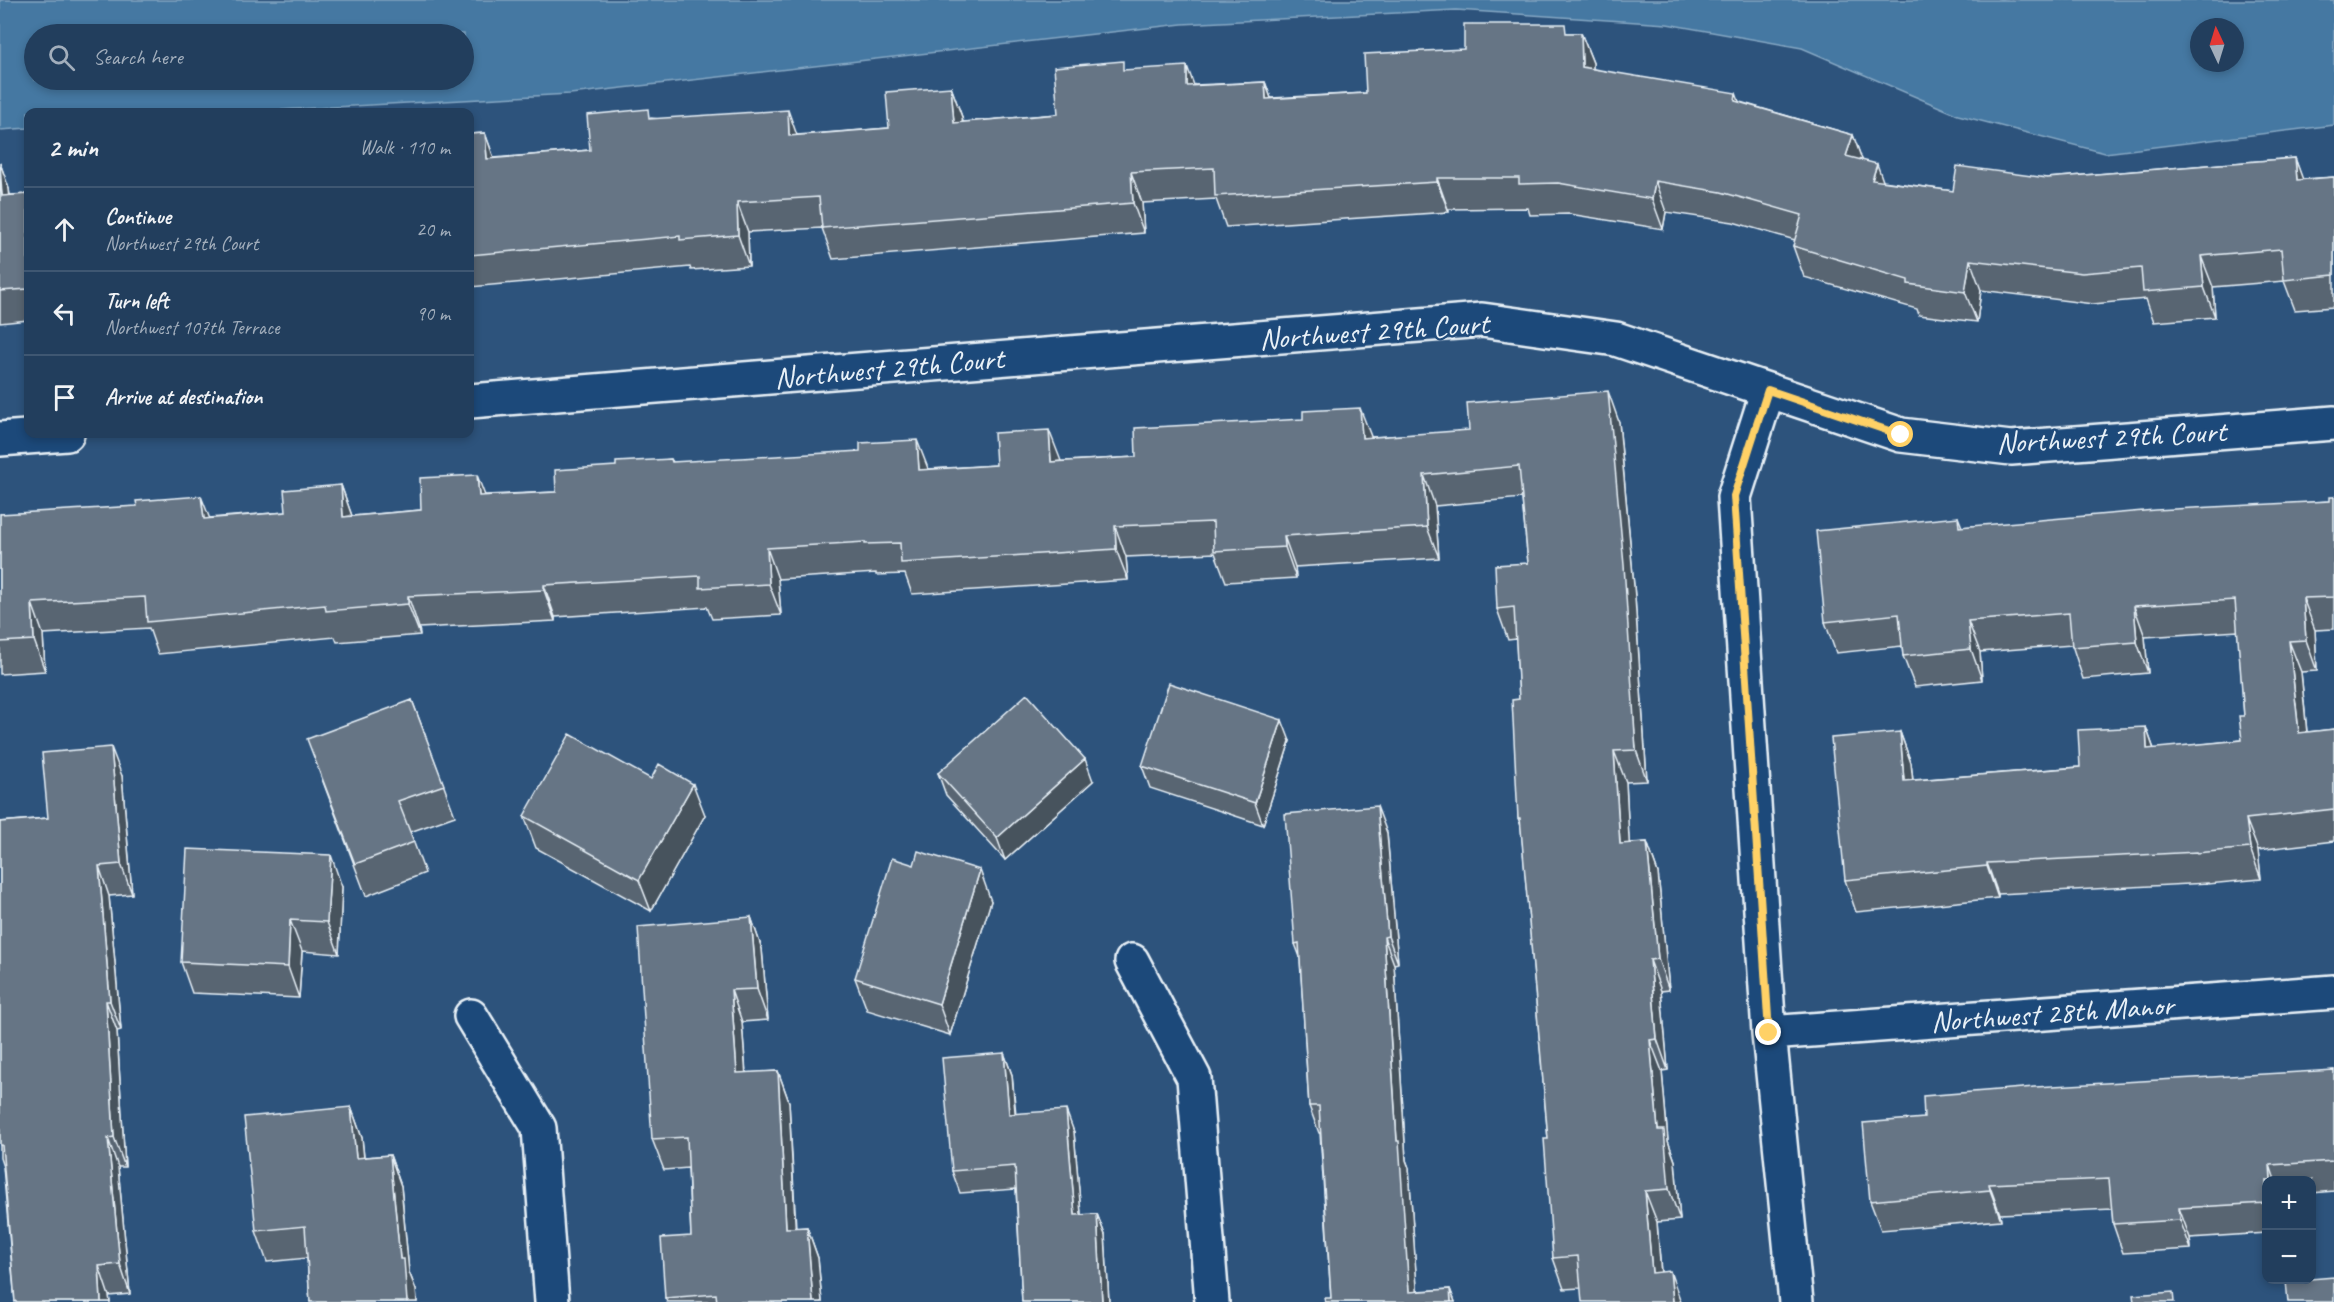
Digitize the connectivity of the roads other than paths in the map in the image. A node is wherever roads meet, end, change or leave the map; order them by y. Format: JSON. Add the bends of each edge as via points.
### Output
{"nodes":[{"id":1,"x":1768,"y":390,"type":"junction"},
{"id":2,"x":474,"y":401,"type":"edge"},
{"id":3,"x":2334,"y":423,"type":"edge"},
{"id":4,"x":24,"y":437,"type":"edge"},
{"id":5,"x":0,"y":439,"type":"edge"},
{"id":6,"x":1132,"y":961,"type":"dead end"},
{"id":7,"x":2334,"y":992,"type":"edge"},
{"id":8,"x":471,"y":1016,"type":"dead end"},
{"id":9,"x":1769,"y":1033,"type":"junction"},
{"id":10,"x":552,"y":1302,"type":"edge"},
{"id":11,"x":1212,"y":1302,"type":"edge"},
{"id":12,"x":1796,"y":1302,"type":"edge"}],
"edges":[{"from":1,"to":2,"type":"street","name":"Northwest 29th Court","via":[[1616,339],[1482,320]]},
{"from":1,"to":3,"type":"street","name":"Northwest 29th Court","via":[[1901,435],[2011,448]]},
{"from":1,"to":9,"type":"street","via":[[1734,496]]},
{"from":4,"to":5,"type":"street"},
{"from":6,"to":11,"type":"street","via":[[1194,1078]]},
{"from":7,"to":9,"type":"street","name":"Northwest 28th Manor"},
{"from":8,"to":10,"type":"street","via":[[539,1128]]},
{"from":9,"to":12,"type":"street"}]}
